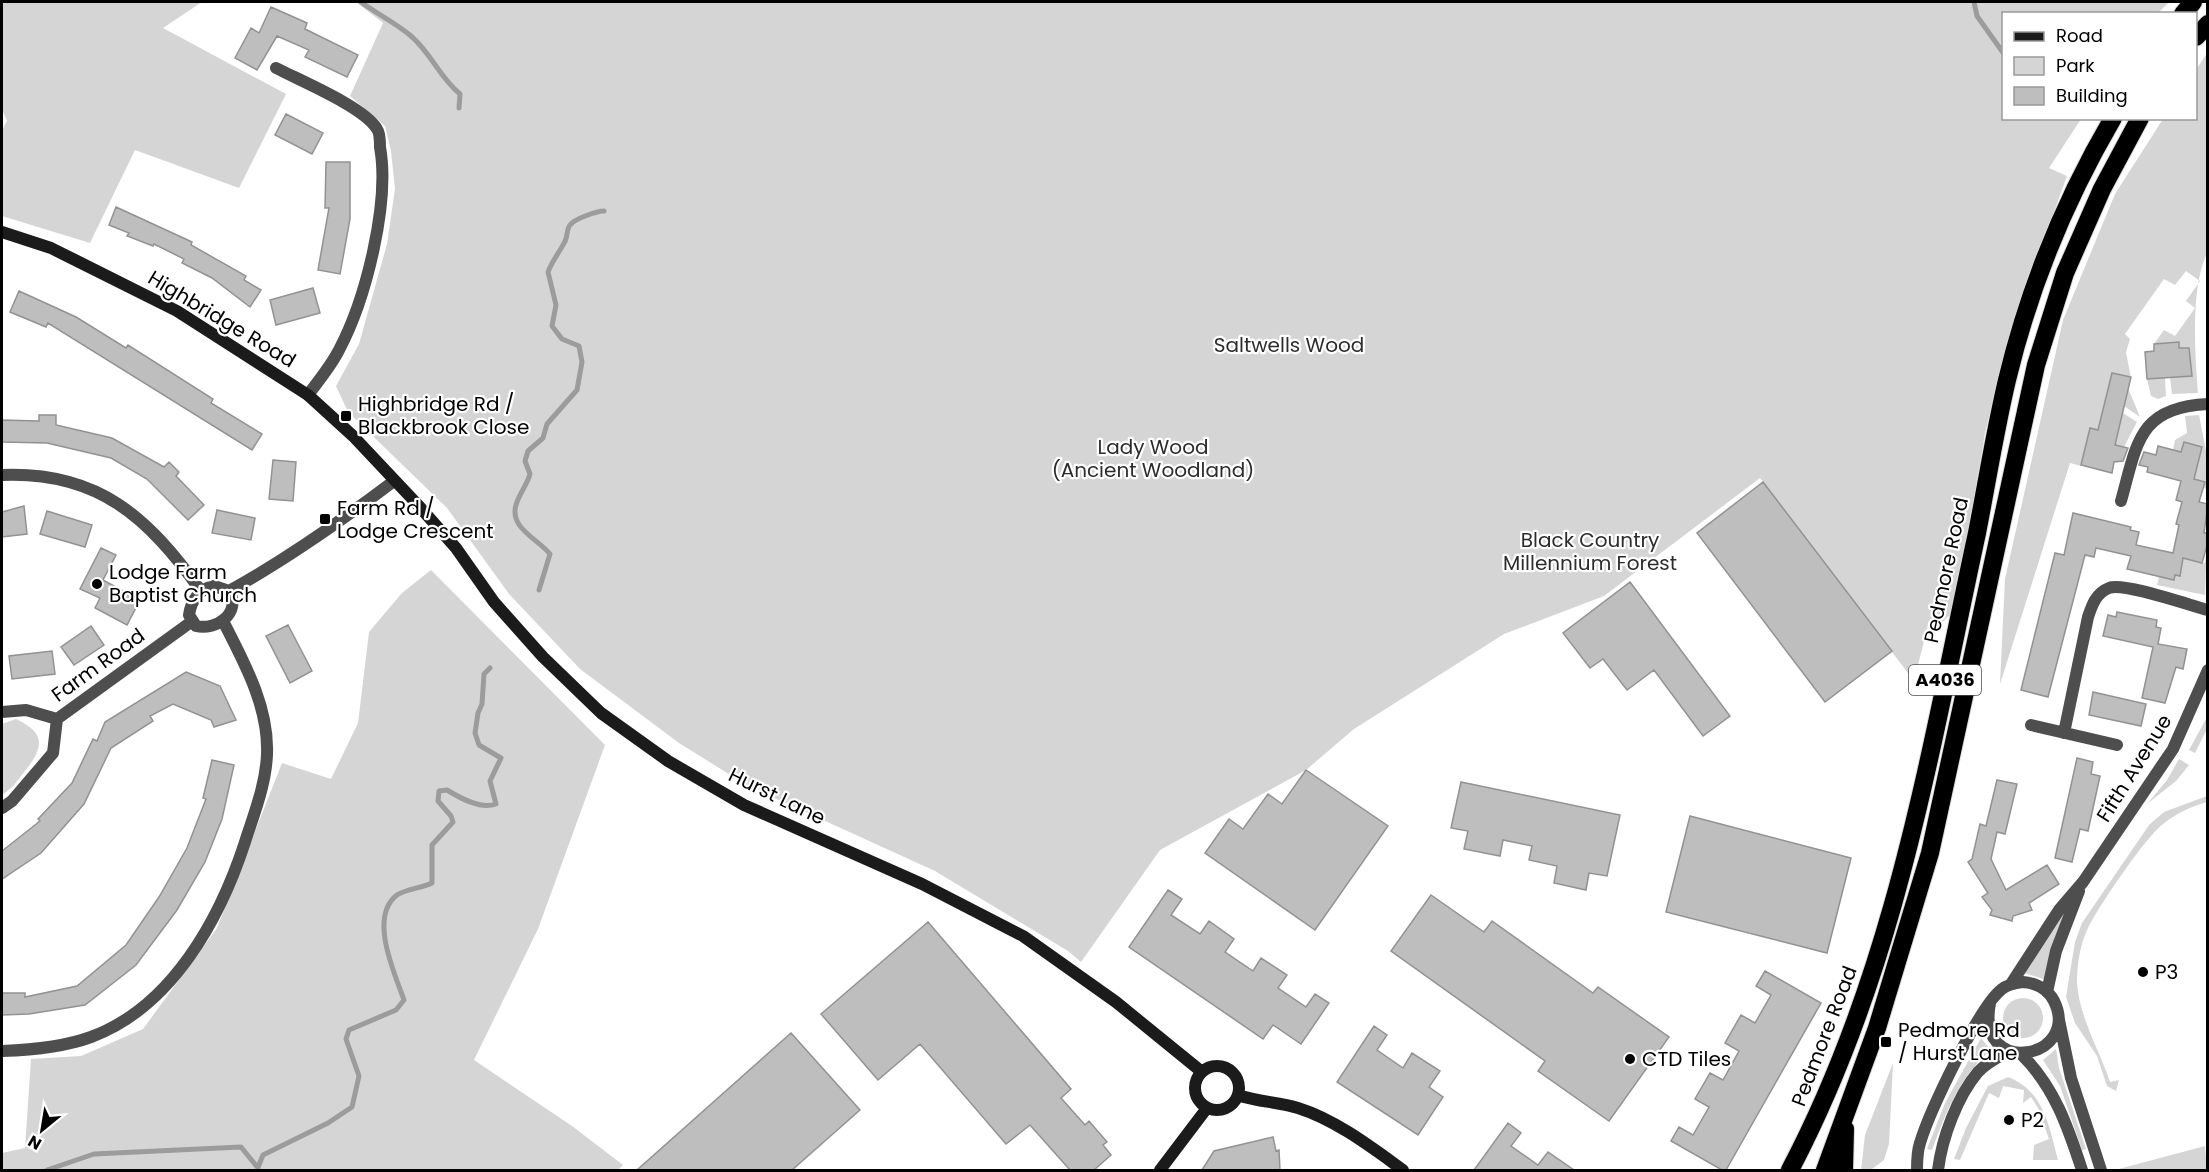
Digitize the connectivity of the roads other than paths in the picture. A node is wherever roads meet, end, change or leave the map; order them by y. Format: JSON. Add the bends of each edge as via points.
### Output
{"nodes":[{"id":1,"x":2208,"y":24,"type":"edge"},
{"id":2,"x":2197,"y":37,"type":"edge"},
{"id":3,"x":276,"y":68,"type":"dead end"},
{"id":4,"x":2112,"y":120,"type":"edge"},
{"id":5,"x":2139,"y":120,"type":"edge"},
{"id":6,"x":2,"y":232,"type":"edge"},
{"id":7,"x":308,"y":394,"type":"junction"},
{"id":8,"x":2208,"y":404,"type":"edge"},
{"id":9,"x":2,"y":475,"type":"edge"},
{"id":10,"x":394,"y":481,"type":"junction"},
{"id":11,"x":2121,"y":501,"type":"dead end"},
{"id":12,"x":201,"y":591,"type":"junction"},
{"id":13,"x":229,"y":591,"type":"junction"},
{"id":14,"x":2208,"y":610,"type":"edge"},
{"id":15,"x":223,"y":621,"type":"junction"},
{"id":16,"x":191,"y":622,"type":"junction"},
{"id":17,"x":2208,"y":670,"type":"edge"},
{"id":18,"x":2,"y":712,"type":"edge"},
{"id":19,"x":57,"y":719,"type":"junction"},
{"id":20,"x":2031,"y":725,"type":"dead end"},
{"id":21,"x":2064,"y":733,"type":"junction"},
{"id":22,"x":2117,"y":745,"type":"dead end"},
{"id":23,"x":2,"y":808,"type":"edge"},
{"id":24,"x":2083,"y":882,"type":"junction"},
{"id":25,"x":2011,"y":984,"type":"junction"},
{"id":26,"x":2048,"y":992,"type":"junction"},
{"id":27,"x":1990,"y":1003,"type":"junction"},
{"id":28,"x":2059,"y":1019,"type":"junction"},
{"id":29,"x":2,"y":1051,"type":"edge"},
{"id":30,"x":2015,"y":1052,"type":"junction"},
{"id":31,"x":1202,"y":1072,"type":"junction"},
{"id":32,"x":1239,"y":1095,"type":"junction"},
{"id":33,"x":1207,"y":1108,"type":"junction"},
{"id":34,"x":1844,"y":1118,"type":"junction"},
{"id":35,"x":1160,"y":1170,"type":"edge"},
{"id":36,"x":1403,"y":1170,"type":"edge"},
{"id":37,"x":1790,"y":1170,"type":"edge"},
{"id":38,"x":1817,"y":1170,"type":"edge"},
{"id":39,"x":1825,"y":1170,"type":"edge"},
{"id":40,"x":1844,"y":1170,"type":"edge"},
{"id":41,"x":1917,"y":1170,"type":"edge"},
{"id":42,"x":1938,"y":1170,"type":"edge"},
{"id":43,"x":2082,"y":1170,"type":"edge"},
{"id":44,"x":2100,"y":1170,"type":"edge"}],
"edges":[{"from":1,"to":2,"type":"highway"},
{"from":3,"to":7,"type":"street","via":[[361,113],[378,130],[382,157],[376,236],[361,291],[339,350]]},
{"from":4,"to":37,"type":"highway","name":"Pedmore Road","number":"A4036","via":[[2050,243],[2031,296],[2007,381],[1909,851],[1860,1014],[1820,1113]]},
{"from":5,"to":34,"type":"highway","number":"A4036","via":[[2064,273],[2036,365],[1930,853],[1877,1028]]},
{"from":6,"to":7,"type":"street","name":"Highbridge Road","via":[[62,253],[177,311]]},
{"from":7,"to":10,"type":"street","name":"Highbridge Road"},
{"from":8,"to":11,"type":"street","via":[[2169,409],[2153,420],[2136,448]]},
{"from":9,"to":12,"type":"street","via":[[43,477],[95,490],[120,504],[167,545]]},
{"from":10,"to":13,"type":"street","via":[[266,571]]},
{"from":10,"to":31,"type":"street","name":"Hurst Lane","via":[[456,548],[494,602],[543,657],[601,713],[668,761],[744,805],[922,884],[1023,936],[1116,1002]]},
{"from":12,"to":13,"type":"street","via":[[214,586]]},
{"from":12,"to":16,"type":"street","via":[[190,608]]},
{"from":13,"to":15,"type":"street","via":[[232,606]]},
{"from":14,"to":21,"type":"street","via":[[2119,585],[2100,594],[2088,617]]},
{"from":15,"to":16,"type":"street","via":[[204,628]]},
{"from":15,"to":29,"type":"street","via":[[256,694],[267,754],[262,785],[238,862],[213,918],[174,975],[149,1002],[122,1020],[74,1042]]},
{"from":16,"to":19,"type":"street","name":"Farm Road"},
{"from":17,"to":24,"type":"street","name":"Fifth Avenue","via":[[2173,749]]},
{"from":18,"to":19,"type":"street","name":"Farm Road","via":[[26,710]]},
{"from":19,"to":23,"type":"street","name":"Farm Road","via":[[53,753]]},
{"from":20,"to":21,"type":"street"},
{"from":21,"to":22,"type":"street"},
{"from":24,"to":25,"type":"street","name":"Fifth Avenue","via":[[2059,910]]},
{"from":24,"to":26,"type":"street","name":"Fifth Avenue","via":[[2056,951]]},
{"from":25,"to":26,"type":"street","via":[[2030,982]]},
{"from":25,"to":27,"type":"street"},
{"from":26,"to":28,"type":"street"},
{"from":27,"to":30,"type":"street","via":[[1988,1027],[1993,1038]]},
{"from":27,"to":41,"type":"street","via":[[1940,1096],[1920,1142]]},
{"from":28,"to":30,"type":"street","via":[[2055,1034],[2046,1045],[2033,1052]]},
{"from":28,"to":44,"type":"street","via":[[2071,1078]]},
{"from":30,"to":42,"type":"street","via":[[1978,1072],[1947,1132]]},
{"from":30,"to":43,"type":"street","via":[[2035,1067],[2056,1101]]},
{"from":31,"to":32,"type":"street","via":[[1218,1066],[1230,1070],[1239,1082]]},
{"from":31,"to":33,"type":"street","via":[[1197,1078],[1196,1094]]},
{"from":32,"to":33,"type":"street","via":[[1221,1110]]},
{"from":32,"to":36,"type":"street","via":[[1261,1103],[1298,1108],[1358,1138]]},
{"from":33,"to":35,"type":"street"},
{"from":34,"to":38,"type":"highway"},
{"from":34,"to":39,"type":"highway","number":"A4036"},
{"from":34,"to":40,"type":"highway"}]}
